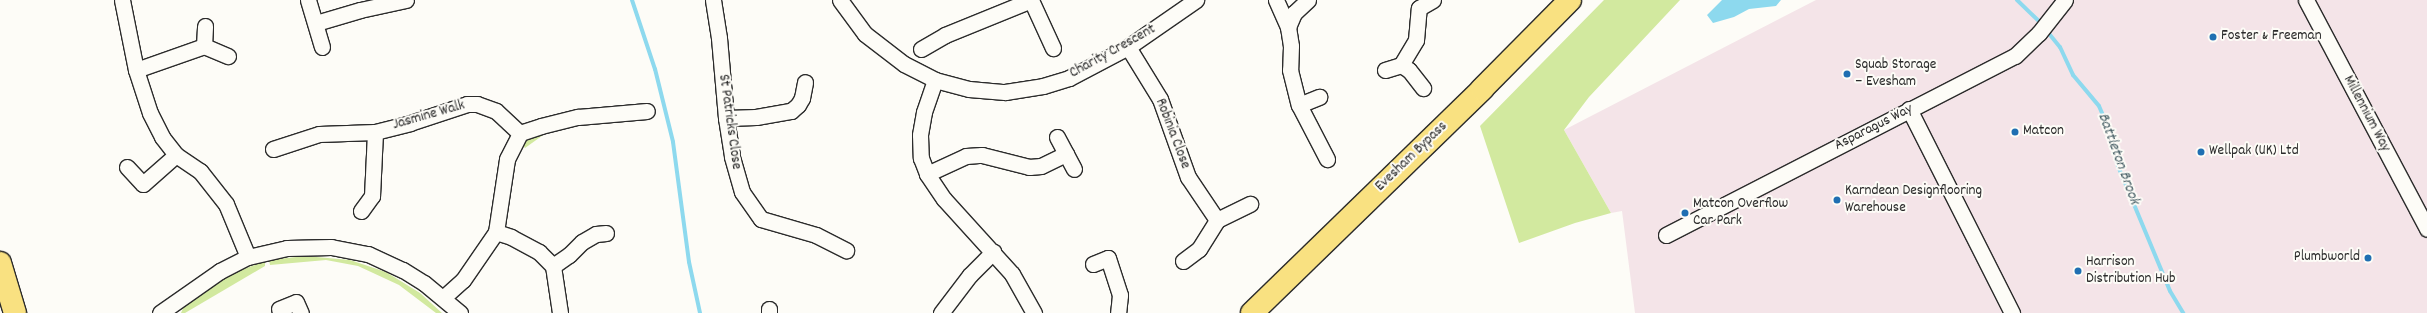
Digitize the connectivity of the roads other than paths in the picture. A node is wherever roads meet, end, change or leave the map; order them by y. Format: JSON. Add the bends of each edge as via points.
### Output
{"nodes":[{"id":1,"x":122,"y":0,"type":"edge"},
{"id":2,"x":308,"y":0,"type":"edge"},
{"id":3,"x":406,"y":0,"type":"edge"},
{"id":4,"x":713,"y":0,"type":"edge"},
{"id":5,"x":840,"y":0,"type":"edge"},
{"id":6,"x":1031,"y":0,"type":"edge"},
{"id":7,"x":1196,"y":0,"type":"edge"},
{"id":8,"x":1276,"y":0,"type":"edge"},
{"id":9,"x":1308,"y":0,"type":"edge"},
{"id":10,"x":1433,"y":0,"type":"edge"},
{"id":11,"x":1570,"y":0,"type":"edge"},
{"id":12,"x":2065,"y":0,"type":"edge"},
{"id":13,"x":2306,"y":0,"type":"edge"},
{"id":14,"x":1417,"y":4,"type":"edge"},
{"id":15,"x":316,"y":23,"type":"junction"},
{"id":16,"x":205,"y":26,"type":"dead end"},
{"id":17,"x":1288,"y":27,"type":"junction"},
{"id":18,"x":204,"y":46,"type":"junction"},
{"id":19,"x":322,"y":47,"type":"dead end"},
{"id":20,"x":1128,"y":47,"type":"junction"},
{"id":21,"x":1053,"y":48,"type":"dead end"},
{"id":22,"x":921,"y":49,"type":"dead end"},
{"id":23,"x":228,"y":56,"type":"dead end"},
{"id":24,"x":1401,"y":65,"type":"junction"},
{"id":25,"x":136,"y":70,"type":"junction"},
{"id":26,"x":1385,"y":70,"type":"dead end"},
{"id":27,"x":935,"y":80,"type":"junction"},
{"id":28,"x":805,"y":82,"type":"dead end"},
{"id":29,"x":1423,"y":88,"type":"dead end"},
{"id":30,"x":1319,"y":97,"type":"dead end"},
{"id":31,"x":1299,"y":105,"type":"junction"},
{"id":32,"x":1910,"y":109,"type":"junction"},
{"id":33,"x":647,"y":111,"type":"dead end"},
{"id":34,"x":726,"y":118,"type":"junction"},
{"id":35,"x":375,"y":132,"type":"junction"},
{"id":36,"x":520,"y":133,"type":"junction"},
{"id":37,"x":1057,"y":137,"type":"dead end"},
{"id":38,"x":274,"y":149,"type":"dead end"},
{"id":39,"x":1066,"y":154,"type":"junction"},
{"id":40,"x":176,"y":155,"type":"junction"},
{"id":41,"x":1327,"y":159,"type":"dead end"},
{"id":42,"x":127,"y":167,"type":"dead end"},
{"id":43,"x":1074,"y":169,"type":"dead end"},
{"id":44,"x":927,"y":174,"type":"junction"},
{"id":45,"x":1250,"y":204,"type":"dead end"},
{"id":46,"x":361,"y":211,"type":"dead end"},
{"id":47,"x":1217,"y":220,"type":"junction"},
{"id":48,"x":2427,"y":229,"type":"edge"},
{"id":49,"x":496,"y":232,"type":"junction"},
{"id":50,"x":606,"y":233,"type":"dead end"},
{"id":51,"x":1666,"y":235,"type":"dead end"},
{"id":52,"x":846,"y":250,"type":"dead end"},
{"id":53,"x":993,"y":252,"type":"junction"},
{"id":54,"x":248,"y":257,"type":"junction"},
{"id":55,"x":1183,"y":261,"type":"dead end"},
{"id":56,"x":0,"y":263,"type":"edge"},
{"id":57,"x":1093,"y":264,"type":"dead end"},
{"id":58,"x":553,"y":266,"type":"junction"},
{"id":59,"x":444,"y":297,"type":"junction"},
{"id":60,"x":279,"y":309,"type":"dead end"},
{"id":61,"x":167,"y":311,"type":"edge"},
{"id":62,"x":15,"y":313,"type":"edge"},
{"id":63,"x":301,"y":313,"type":"edge"},
{"id":64,"x":460,"y":313,"type":"edge"},
{"id":65,"x":560,"y":313,"type":"edge"},
{"id":66,"x":941,"y":313,"type":"edge"},
{"id":67,"x":1034,"y":313,"type":"edge"},
{"id":68,"x":1118,"y":313,"type":"edge"},
{"id":69,"x":1252,"y":313,"type":"edge"},
{"id":70,"x":2012,"y":313,"type":"edge"}],
"edges":[{"from":1,"to":25,"type":"street"},
{"from":2,"to":15,"type":"street"},
{"from":3,"to":15,"type":"street"},
{"from":4,"to":34,"type":"street","name":"St Patricks Close"},
{"from":5,"to":27,"type":"street","name":"Charity Crescent","via":[[879,47]]},
{"from":6,"to":21,"type":"street"},
{"from":6,"to":22,"type":"street","via":[[945,36]]},
{"from":7,"to":20,"type":"street","name":"Charity Crescent"},
{"from":8,"to":17,"type":"street"},
{"from":9,"to":17,"type":"street","via":[[1294,13]]},
{"from":10,"to":14,"type":"street"},
{"from":11,"to":69,"type":"main road","name":"Evesham Bypass"},
{"from":12,"to":32,"type":"street","name":"Asparagus Way","via":[[2044,27],[2015,56]]},
{"from":13,"to":48,"type":"street","name":"Millennium Way"},
{"from":14,"to":24,"type":"street","via":[[1416,40]]},
{"from":15,"to":19,"type":"street"},
{"from":16,"to":18,"type":"street"},
{"from":17,"to":31,"type":"street","via":[[1291,46],[1290,70]]},
{"from":18,"to":23,"type":"street"},
{"from":18,"to":25,"type":"street"},
{"from":20,"to":27,"type":"street","name":"Charity Crescent","via":[[1070,78],[1043,86],[1005,92],[969,89]]},
{"from":20,"to":47,"type":"street","name":"Robinia Close","via":[[1160,99],[1188,177]]},
{"from":24,"to":26,"type":"street"},
{"from":24,"to":29,"type":"street","via":[[1409,70]]},
{"from":25,"to":40,"type":"street","via":[[150,113],[162,137]]},
{"from":27,"to":44,"type":"street","via":[[924,112],[920,135],[922,158]]},
{"from":28,"to":34,"type":"street","via":[[802,98],[791,111],[756,117]]},
{"from":30,"to":31,"type":"street"},
{"from":31,"to":41,"type":"street"},
{"from":32,"to":51,"type":"street","name":"Asparagus Way"},
{"from":32,"to":70,"type":"street"},
{"from":33,"to":36,"type":"street","via":[[578,117]]},
{"from":34,"to":52,"type":"street","name":"St Patricks Close","via":[[738,181],[742,192],[761,219],[816,235]]},
{"from":35,"to":36,"type":"street","name":"Jasmine Walk","via":[[467,104],[477,104],[496,111]]},
{"from":35,"to":38,"type":"street","name":"Jasmine Walk","via":[[319,134]]},
{"from":35,"to":46,"type":"street","name":"Jasmine Walk","via":[[372,196]]},
{"from":36,"to":49,"type":"street","via":[[507,159]]},
{"from":37,"to":39,"type":"street"},
{"from":39,"to":43,"type":"street"},
{"from":39,"to":44,"type":"street","via":[[1041,166],[1030,166],[982,155],[966,156]]},
{"from":40,"to":42,"type":"street","via":[[143,184]]},
{"from":40,"to":54,"type":"street","via":[[200,171],[226,204]]},
{"from":44,"to":53,"type":"street","via":[[944,199]]},
{"from":45,"to":47,"type":"street"},
{"from":47,"to":55,"type":"street","via":[[1199,249]]},
{"from":49,"to":58,"type":"street","via":[[539,252]]},
{"from":49,"to":59,"type":"street","via":[[463,280]]},
{"from":50,"to":58,"type":"street","via":[[596,234],[582,242],[570,255]]},
{"from":53,"to":66,"type":"street","via":[[970,275]]},
{"from":53,"to":67,"type":"street","via":[[1012,274]]},
{"from":54,"to":59,"type":"street","via":[[287,248],[331,247],[368,254],[403,270]]},
{"from":54,"to":61,"type":"street","via":[[220,271]]},
{"from":56,"to":62,"type":"main road"},
{"from":57,"to":68,"type":"street","via":[[1108,258],[1120,295]]},
{"from":58,"to":65,"type":"street"},
{"from":59,"to":64,"type":"street"},
{"from":60,"to":63,"type":"street","via":[[296,302]]}]}
